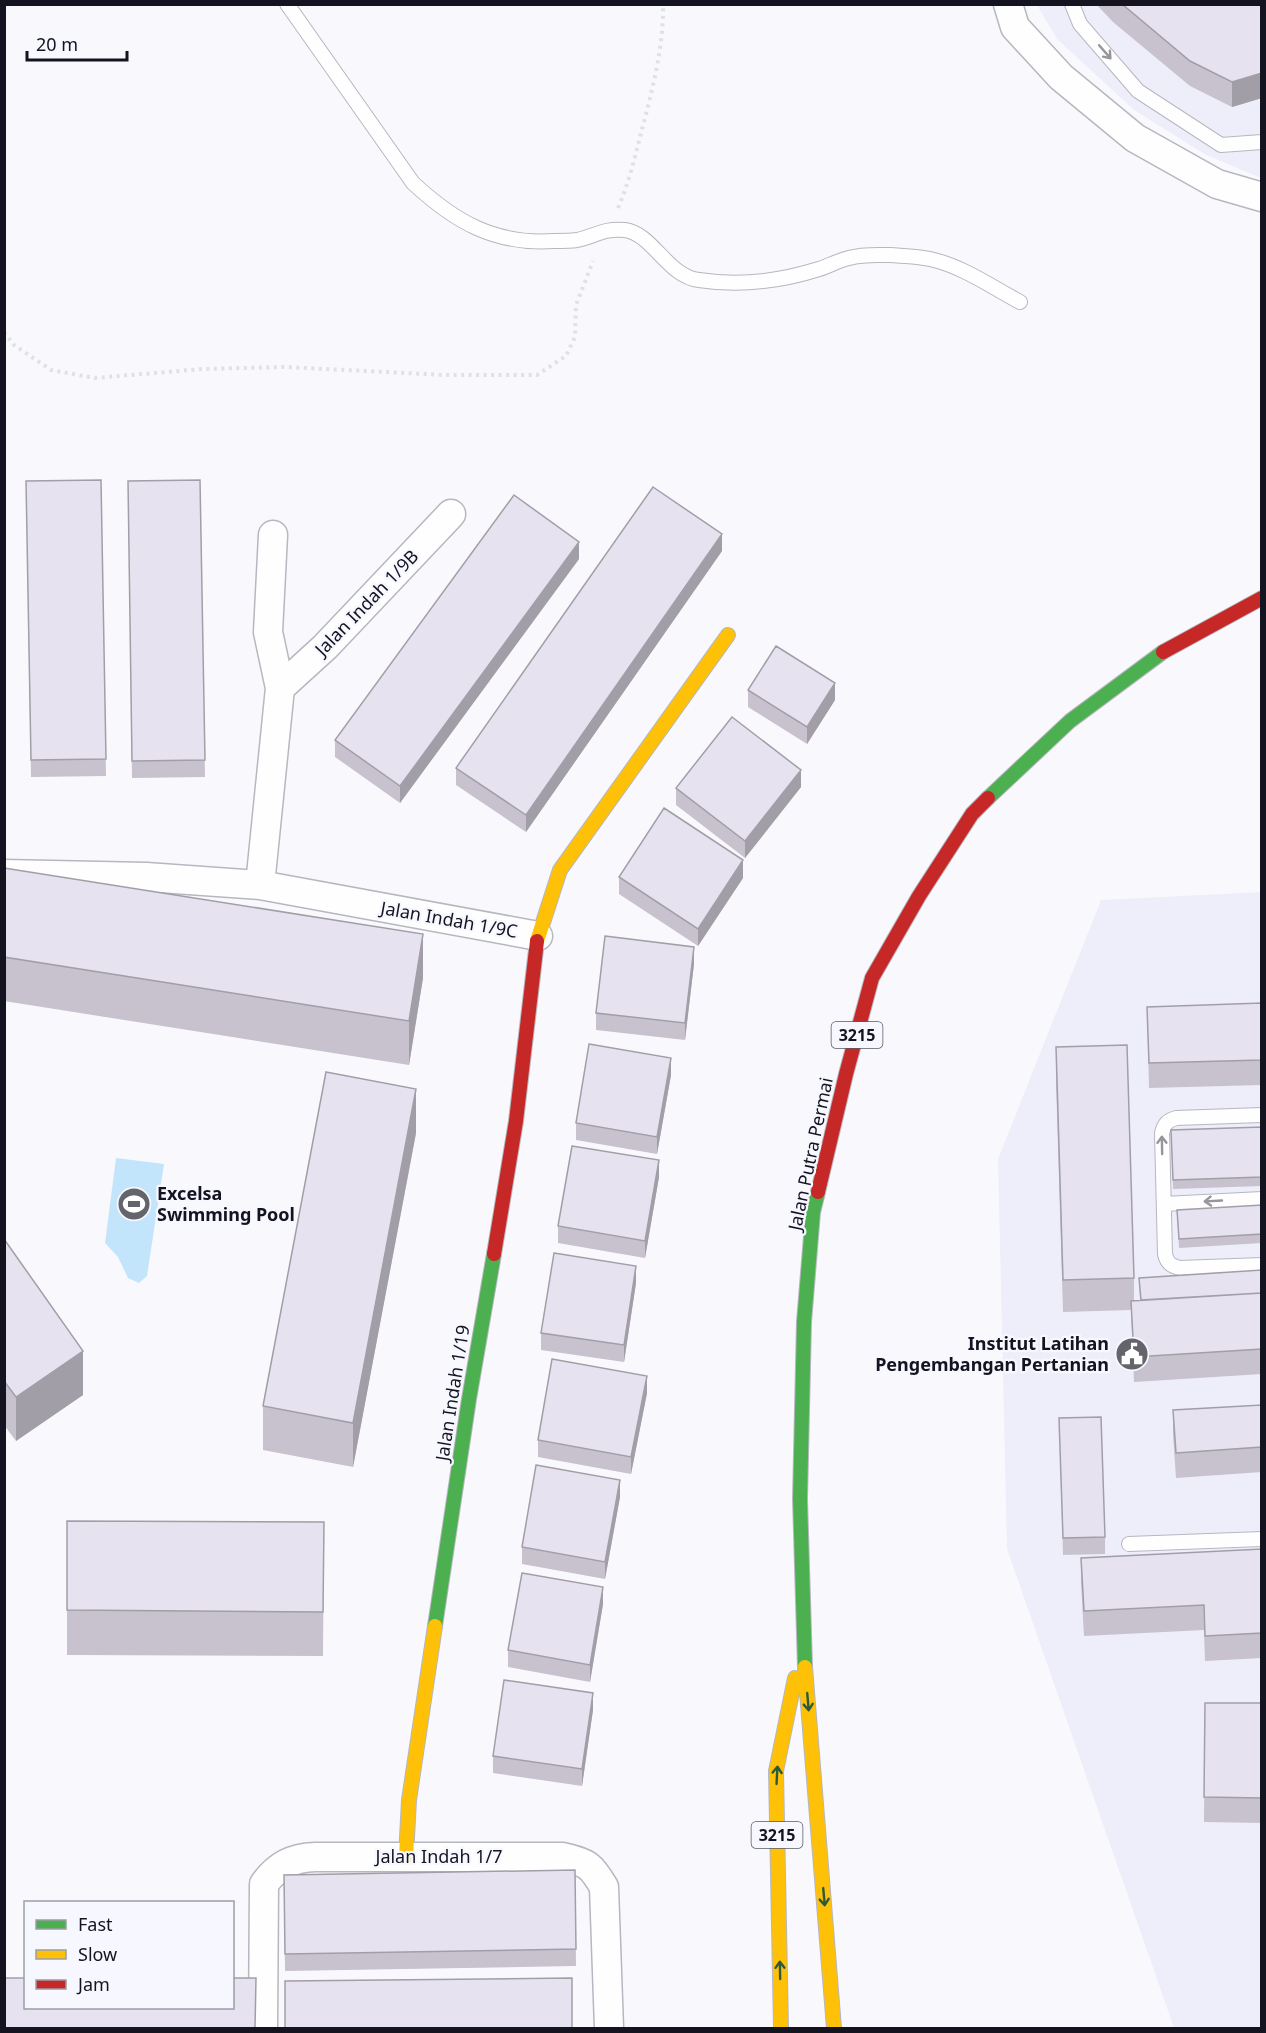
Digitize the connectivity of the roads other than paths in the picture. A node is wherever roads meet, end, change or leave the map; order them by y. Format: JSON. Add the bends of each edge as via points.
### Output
{"nodes":[{"id":1,"x":287,"y":4,"type":"edge"},
{"id":2,"x":1008,"y":4,"type":"edge"},
{"id":3,"x":1072,"y":4,"type":"edge"},
{"id":4,"x":1262,"y":142,"type":"edge"},
{"id":5,"x":1262,"y":197,"type":"edge"},
{"id":6,"x":1020,"y":302,"type":"dead end"},
{"id":7,"x":451,"y":514,"type":"dead end"},
{"id":8,"x":273,"y":535,"type":"dead end"},
{"id":9,"x":1262,"y":598,"type":"edge"},
{"id":10,"x":728,"y":635,"type":"dead end"},
{"id":11,"x":280,"y":688,"type":"junction"},
{"id":12,"x":4,"y":874,"type":"edge"},
{"id":13,"x":260,"y":885,"type":"junction"},
{"id":14,"x":538,"y":936,"type":"junction"},
{"id":15,"x":1262,"y":1115,"type":"edge"},
{"id":16,"x":1262,"y":1199,"type":"edge"},
{"id":17,"x":1164,"y":1204,"type":"junction"},
{"id":18,"x":1262,"y":1265,"type":"edge"},
{"id":19,"x":1262,"y":1539,"type":"edge"},
{"id":20,"x":1129,"y":1544,"type":"dead end"},
{"id":21,"x":803,"y":1644,"type":"junction"},
{"id":22,"x":406,"y":1857,"type":"junction"},
{"id":23,"x":263,"y":2028,"type":"edge"},
{"id":24,"x":609,"y":2028,"type":"edge"},
{"id":25,"x":781,"y":2028,"type":"edge"},
{"id":26,"x":834,"y":2028,"type":"edge"}],
"edges":[{"from":1,"to":6,"type":"lane","via":[[413,183],[467,225],[498,237],[530,243],[577,240],[607,229],[628,231],[643,239],[671,267],[696,280],[733,283],[777,279],[850,257],[931,259]]},
{"from":2,"to":5,"type":"street","via":[[1015,27],[1061,77],[1135,138],[1217,184]]},
{"from":3,"to":4,"type":"lane","one_way":true,"via":[[1080,24],[1138,91],[1221,145]]},
{"from":7,"to":11,"type":"street","name":"Jalan Indah 1/9B","via":[[325,647]]},
{"from":8,"to":11,"type":"street","via":[[268,632]]},
{"from":9,"to":21,"type":"main road","name":"Jalan Putra Permai","number":"3215","via":[[1163,651],[1070,721],[972,814],[872,978],[813,1212],[803,1345]]},
{"from":10,"to":14,"type":"main road","name":"Jalan Indah 1/9C","via":[[560,870]]},
{"from":11,"to":13,"type":"street"},
{"from":12,"to":13,"type":"street","name":"Jalan Indah 1/9C","via":[[146,877]]},
{"from":13,"to":14,"type":"street","name":"Jalan Indah 1/9C"},
{"from":14,"to":22,"type":"main road","name":"Jalan Indah 1/19","via":[[516,1121],[409,1800]]},
{"from":17,"to":15,"type":"lane","one_way":true,"via":[[1162,1133],[1169,1120]]},
{"from":16,"to":17,"type":"lane","one_way":true},
{"from":17,"to":18,"type":"lane","via":[[1165,1254],[1173,1266]]},
{"from":19,"to":20,"type":"lane"},
{"from":25,"to":21,"type":"main road","name":"Jalan Putra Permai","number":"3215","one_way":true,"via":[[776,1771]]},
{"from":21,"to":26,"type":"main road","name":"Jalan Putra Permai","number":"3215","one_way":true},
{"from":22,"to":23,"type":"street","name":"Jalan Indah 1/7","via":[[300,1857],[274,1870],[264,1884]]},
{"from":22,"to":24,"type":"street","name":"Jalan Indah 1/7","via":[[563,1857],[584,1862],[604,1887]]}]}
